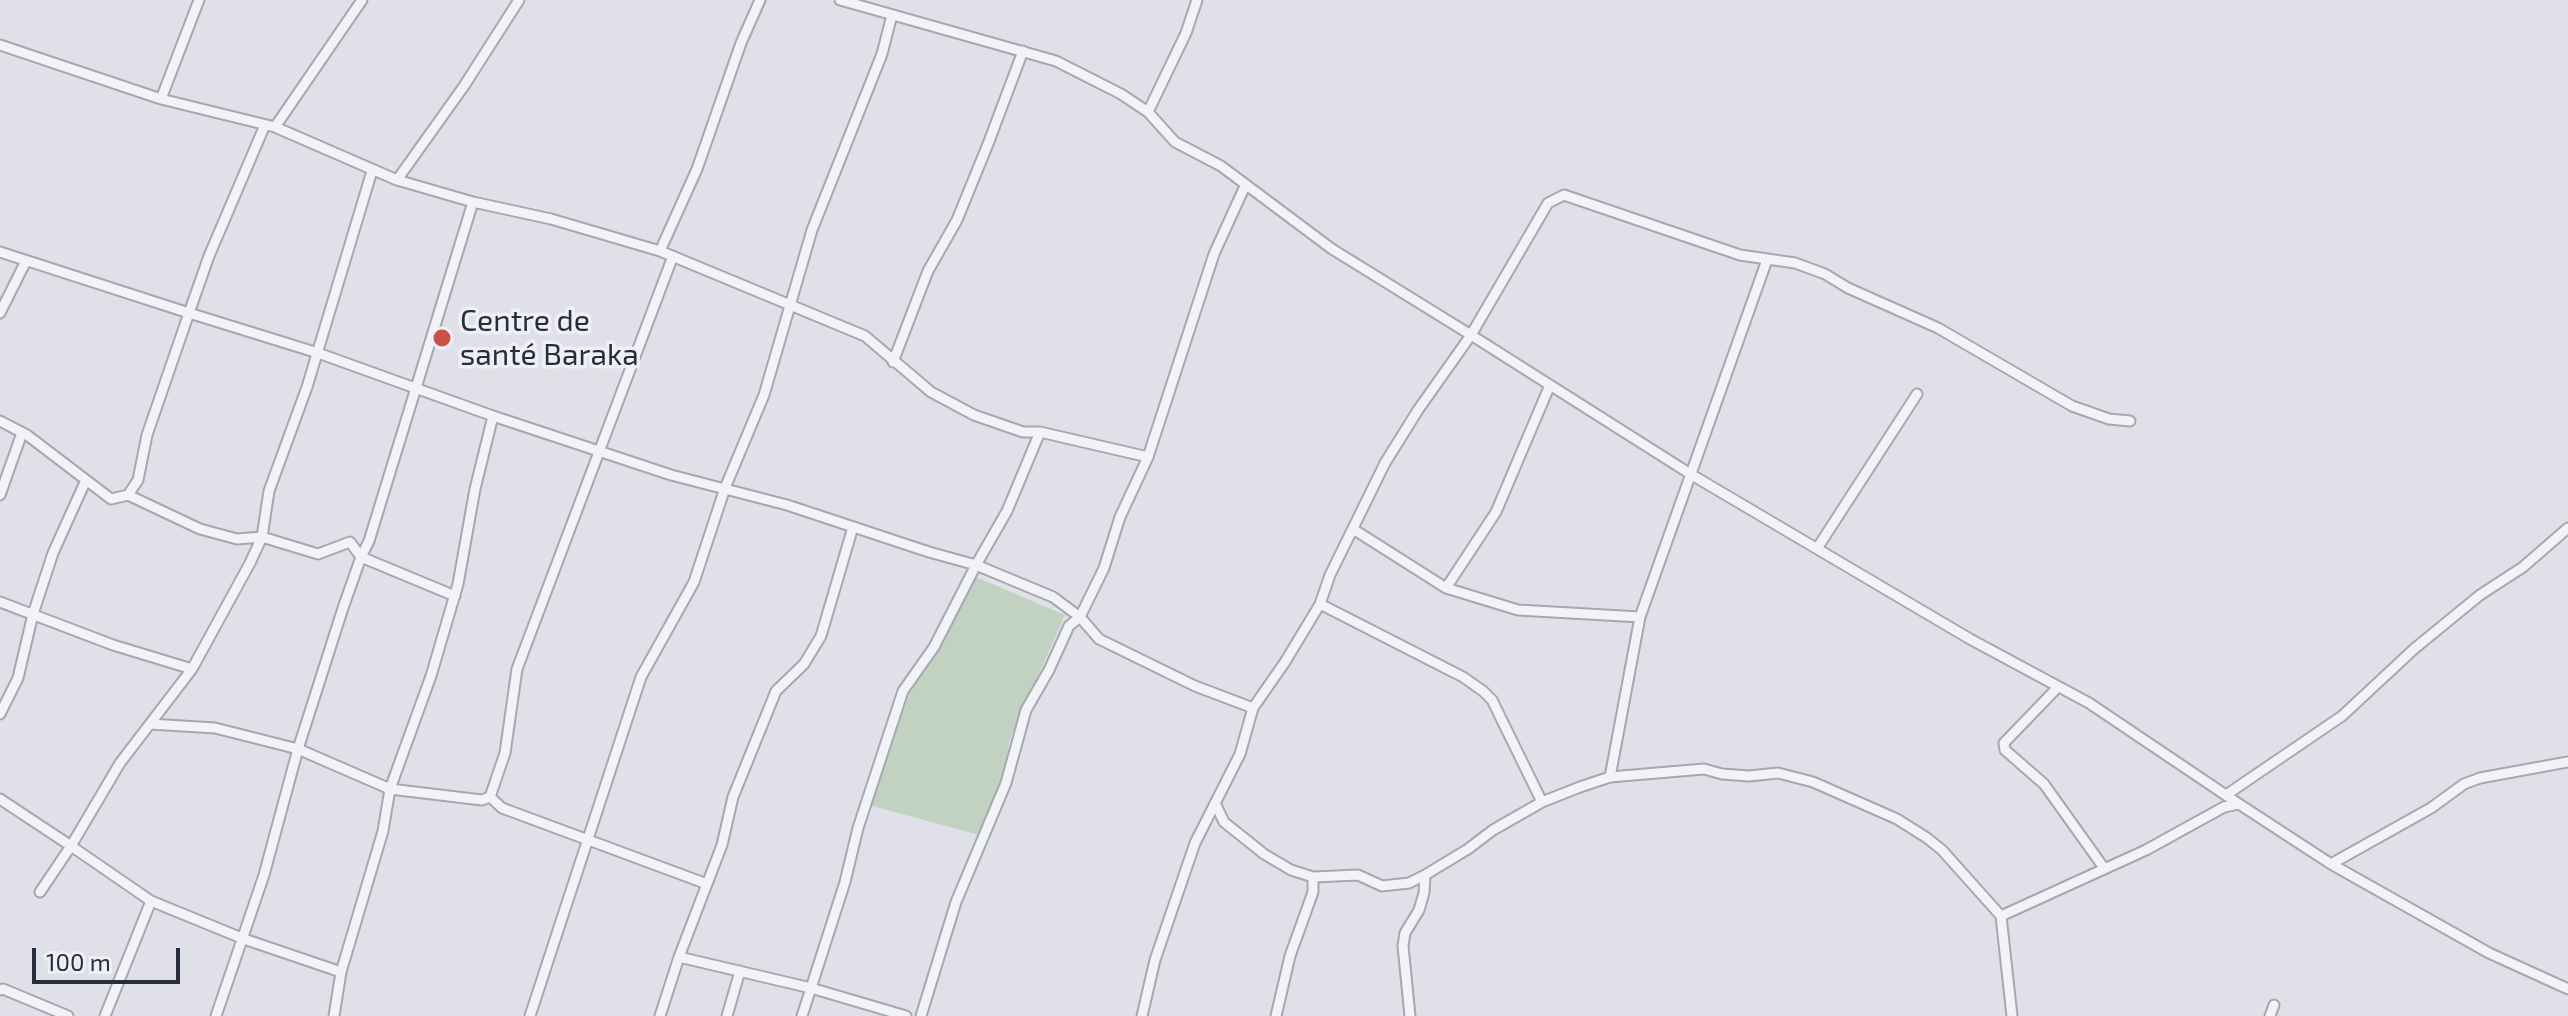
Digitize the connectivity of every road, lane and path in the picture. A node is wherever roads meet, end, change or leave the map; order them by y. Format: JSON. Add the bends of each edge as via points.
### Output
{"nodes":[{"id":1,"x":199,"y":0,"type":"edge"},
{"id":2,"x":362,"y":0,"type":"edge"},
{"id":3,"x":519,"y":0,"type":"edge"},
{"id":4,"x":760,"y":0,"type":"edge"},
{"id":5,"x":840,"y":0,"type":"edge"},
{"id":6,"x":1197,"y":0,"type":"edge"},
{"id":7,"x":892,"y":15,"type":"junction"},
{"id":8,"x":0,"y":45,"type":"edge"},
{"id":9,"x":1023,"y":51,"type":"junction"},
{"id":10,"x":161,"y":99,"type":"junction"},
{"id":11,"x":1148,"y":112,"type":"junction"},
{"id":12,"x":270,"y":126,"type":"junction"},
{"id":13,"x":372,"y":171,"type":"junction"},
{"id":14,"x":397,"y":180,"type":"junction"},
{"id":15,"x":1245,"y":186,"type":"junction"},
{"id":16,"x":473,"y":202,"type":"junction"},
{"id":17,"x":660,"y":251,"type":"junction"},
{"id":18,"x":0,"y":252,"type":"edge"},
{"id":19,"x":673,"y":256,"type":"junction"},
{"id":20,"x":1767,"y":260,"type":"junction"},
{"id":21,"x":26,"y":261,"type":"junction"},
{"id":22,"x":789,"y":305,"type":"junction"},
{"id":23,"x":0,"y":313,"type":"edge"},
{"id":24,"x":189,"y":313,"type":"junction"},
{"id":25,"x":1471,"y":335,"type":"junction"},
{"id":26,"x":318,"y":353,"type":"junction"},
{"id":27,"x":893,"y":362,"type":"junction"},
{"id":28,"x":1550,"y":385,"type":"junction"},
{"id":29,"x":415,"y":387,"type":"junction"},
{"id":30,"x":1917,"y":394,"type":"dead end"},
{"id":31,"x":493,"y":416,"type":"junction"},
{"id":32,"x":0,"y":421,"type":"edge"},
{"id":33,"x":2130,"y":421,"type":"dead end"},
{"id":34,"x":1040,"y":432,"type":"junction"},
{"id":35,"x":22,"y":433,"type":"junction"},
{"id":36,"x":598,"y":451,"type":"junction"},
{"id":37,"x":1148,"y":457,"type":"junction"},
{"id":38,"x":1692,"y":475,"type":"junction"},
{"id":39,"x":86,"y":480,"type":"junction"},
{"id":40,"x":725,"y":488,"type":"junction"},
{"id":41,"x":0,"y":495,"type":"edge"},
{"id":42,"x":128,"y":495,"type":"junction"},
{"id":43,"x":853,"y":527,"type":"junction"},
{"id":44,"x":2568,"y":528,"type":"edge"},
{"id":45,"x":1353,"y":529,"type":"junction"},
{"id":46,"x":262,"y":537,"type":"junction"},
{"id":47,"x":1818,"y":547,"type":"junction"},
{"id":48,"x":361,"y":557,"type":"junction"},
{"id":49,"x":976,"y":565,"type":"junction"},
{"id":50,"x":1446,"y":588,"type":"junction"},
{"id":51,"x":455,"y":596,"type":"junction"},
{"id":52,"x":0,"y":602,"type":"edge"},
{"id":53,"x":1320,"y":604,"type":"junction"},
{"id":54,"x":33,"y":614,"type":"junction"},
{"id":55,"x":1080,"y":617,"type":"junction"},
{"id":56,"x":1640,"y":617,"type":"junction"},
{"id":57,"x":192,"y":669,"type":"junction"},
{"id":58,"x":2058,"y":687,"type":"junction"},
{"id":59,"x":1253,"y":708,"type":"junction"},
{"id":60,"x":0,"y":714,"type":"edge"},
{"id":61,"x":150,"y":724,"type":"junction"},
{"id":62,"x":298,"y":749,"type":"junction"},
{"id":63,"x":2568,"y":762,"type":"edge"},
{"id":64,"x":1610,"y":777,"type":"junction"},
{"id":65,"x":390,"y":789,"type":"junction"},
{"id":66,"x":2226,"y":795,"type":"junction"},
{"id":67,"x":490,"y":797,"type":"junction"},
{"id":68,"x":0,"y":799,"type":"edge"},
{"id":69,"x":1542,"y":802,"type":"junction"},
{"id":70,"x":1215,"y":803,"type":"junction"},
{"id":71,"x":2239,"y":804,"type":"junction"},
{"id":72,"x":589,"y":841,"type":"junction"},
{"id":73,"x":71,"y":846,"type":"junction"},
{"id":74,"x":2331,"y":864,"type":"junction"},
{"id":75,"x":2104,"y":868,"type":"junction"},
{"id":76,"x":1425,"y":875,"type":"junction"},
{"id":77,"x":1313,"y":877,"type":"junction"},
{"id":78,"x":707,"y":884,"type":"junction"},
{"id":79,"x":40,"y":892,"type":"dead end"},
{"id":80,"x":151,"y":901,"type":"junction"},
{"id":81,"x":2001,"y":916,"type":"junction"},
{"id":82,"x":244,"y":939,"type":"junction"},
{"id":83,"x":679,"y":957,"type":"junction"},
{"id":84,"x":740,"y":971,"type":"junction"},
{"id":85,"x":341,"y":972,"type":"junction"},
{"id":86,"x":811,"y":988,"type":"junction"},
{"id":87,"x":2568,"y":989,"type":"edge"},
{"id":88,"x":0,"y":990,"type":"edge"},
{"id":89,"x":2274,"y":1005,"type":"dead end"},
{"id":90,"x":68,"y":1016,"type":"edge"},
{"id":91,"x":105,"y":1016,"type":"edge"},
{"id":92,"x":216,"y":1016,"type":"edge"},
{"id":93,"x":334,"y":1016,"type":"edge"},
{"id":94,"x":530,"y":1016,"type":"edge"},
{"id":95,"x":660,"y":1016,"type":"edge"},
{"id":96,"x":727,"y":1016,"type":"edge"},
{"id":97,"x":802,"y":1016,"type":"edge"},
{"id":98,"x":906,"y":1016,"type":"edge"},
{"id":99,"x":921,"y":1016,"type":"edge"},
{"id":100,"x":1142,"y":1016,"type":"edge"},
{"id":101,"x":1276,"y":1016,"type":"edge"},
{"id":102,"x":1410,"y":1016,"type":"edge"},
{"id":103,"x":2012,"y":1016,"type":"edge"},
{"id":104,"x":2270,"y":1016,"type":"edge"}],
"edges":[{"from":1,"to":10,"type":"street"},
{"from":2,"to":12,"type":"street"},
{"from":3,"to":14,"type":"street"},
{"from":4,"to":17,"type":"street","via":[[697,169]]},
{"from":5,"to":7,"type":"street"},
{"from":6,"to":11,"type":"street"},
{"from":7,"to":9,"type":"street"},
{"from":7,"to":22,"type":"street"},
{"from":8,"to":10,"type":"street"},
{"from":9,"to":11,"type":"street","via":[[1056,61]]},
{"from":9,"to":27,"type":"street"},
{"from":10,"to":12,"type":"street"},
{"from":11,"to":15,"type":"street","via":[[1175,142],[1221,166]]},
{"from":12,"to":13,"type":"street"},
{"from":12,"to":24,"type":"street","via":[[209,256]]},
{"from":13,"to":14,"type":"street"},
{"from":13,"to":26,"type":"street"},
{"from":14,"to":16,"type":"street"},
{"from":15,"to":25,"type":"street","via":[[1332,249]]},
{"from":15,"to":37,"type":"street","via":[[1214,254]]},
{"from":16,"to":17,"type":"street"},
{"from":16,"to":29,"type":"street"},
{"from":17,"to":19,"type":"street"},
{"from":18,"to":21,"type":"street"},
{"from":19,"to":22,"type":"street"},
{"from":19,"to":36,"type":"street"},
{"from":20,"to":25,"type":"street","via":[[1564,195],[1548,203]]},
{"from":20,"to":33,"type":"street","via":[[1825,274],[1938,328],[2072,406]]},
{"from":20,"to":38,"type":"street"},
{"from":21,"to":23,"type":"street"},
{"from":21,"to":24,"type":"street"},
{"from":22,"to":27,"type":"street","via":[[865,336]]},
{"from":22,"to":40,"type":"street","via":[[764,395]]},
{"from":24,"to":26,"type":"street"},
{"from":24,"to":42,"type":"street","via":[[147,435],[138,480]]},
{"from":25,"to":28,"type":"street"},
{"from":25,"to":45,"type":"street","via":[[1385,463]]},
{"from":26,"to":29,"type":"street"},
{"from":26,"to":46,"type":"street","via":[[269,491]]},
{"from":27,"to":34,"type":"street","via":[[931,392],[974,415],[1023,432]]},
{"from":28,"to":38,"type":"street"},
{"from":28,"to":50,"type":"street","via":[[1496,512]]},
{"from":29,"to":31,"type":"street"},
{"from":29,"to":48,"type":"street"},
{"from":30,"to":47,"type":"street"},
{"from":31,"to":36,"type":"street"},
{"from":31,"to":51,"type":"street"},
{"from":32,"to":35,"type":"street"},
{"from":34,"to":37,"type":"street"},
{"from":34,"to":49,"type":"street","via":[[1007,511]]},
{"from":35,"to":39,"type":"street"},
{"from":35,"to":41,"type":"street"},
{"from":36,"to":40,"type":"street"},
{"from":36,"to":67,"type":"street","via":[[517,669],[507,745]]},
{"from":37,"to":55,"type":"street"},
{"from":38,"to":47,"type":"street"},
{"from":38,"to":56,"type":"street"},
{"from":39,"to":42,"type":"street","via":[[111,499]]},
{"from":39,"to":54,"type":"street"},
{"from":40,"to":43,"type":"street"},
{"from":40,"to":72,"type":"street","via":[[694,582],[641,677]]},
{"from":42,"to":46,"type":"street","via":[[200,529],[237,539]]},
{"from":43,"to":49,"type":"street"},
{"from":43,"to":78,"type":"street","via":[[821,636],[804,664],[776,691],[733,797]]},
{"from":44,"to":66,"type":"street","via":[[2414,649],[2342,716]]},
{"from":45,"to":50,"type":"street"},
{"from":45,"to":53,"type":"street"},
{"from":46,"to":48,"type":"street","via":[[318,554],[350,542]]},
{"from":46,"to":57,"type":"street"},
{"from":47,"to":58,"type":"street"},
{"from":48,"to":51,"type":"street"},
{"from":48,"to":62,"type":"street"},
{"from":49,"to":55,"type":"street","via":[[1053,597]]},
{"from":49,"to":86,"type":"street","via":[[934,647],[903,691]]},
{"from":50,"to":56,"type":"street","via":[[1518,610]]},
{"from":51,"to":65,"type":"street"},
{"from":52,"to":54,"type":"street"},
{"from":53,"to":59,"type":"street"},
{"from":53,"to":69,"type":"street","via":[[1483,691]]},
{"from":54,"to":57,"type":"street"},
{"from":54,"to":60,"type":"street","via":[[18,678]]},
{"from":55,"to":59,"type":"street","via":[[1099,639]]},
{"from":55,"to":99,"type":"street","via":[[1069,626],[1026,710],[1006,783],[956,902]]},
{"from":56,"to":64,"type":"street"},
{"from":57,"to":61,"type":"street"},
{"from":58,"to":66,"type":"street"},
{"from":58,"to":75,"type":"street","via":[[2004,743],[2005,750],[2044,784]]},
{"from":59,"to":70,"type":"street","via":[[1240,754]]},
{"from":61,"to":62,"type":"street","via":[[215,728]]},
{"from":61,"to":73,"type":"street","via":[[99,794]]},
{"from":62,"to":65,"type":"street"},
{"from":62,"to":82,"type":"street"},
{"from":63,"to":74,"type":"street","via":[[2464,784]]},
{"from":64,"to":69,"type":"street"},
{"from":64,"to":81,"type":"street","via":[[1704,769],[1749,776],[1778,773],[1813,782],[1927,838]]},
{"from":65,"to":67,"type":"street"},
{"from":65,"to":85,"type":"street","via":[[383,831]]},
{"from":66,"to":71,"type":"street"},
{"from":67,"to":72,"type":"street","via":[[502,808]]},
{"from":68,"to":73,"type":"street"},
{"from":69,"to":76,"type":"street"},
{"from":70,"to":77,"type":"street","via":[[1224,822],[1253,846]]},
{"from":70,"to":100,"type":"street","via":[[1175,901]]},
{"from":71,"to":74,"type":"street"},
{"from":71,"to":75,"type":"street"},
{"from":72,"to":78,"type":"street"},
{"from":72,"to":94,"type":"street"},
{"from":73,"to":79,"type":"street"},
{"from":73,"to":80,"type":"street"},
{"from":74,"to":87,"type":"street","via":[[2489,953]]},
{"from":75,"to":81,"type":"street"},
{"from":76,"to":77,"type":"street","via":[[1397,886],[1382,886],[1358,875]]},
{"from":76,"to":102,"type":"street","via":[[1419,910],[1403,946]]},
{"from":77,"to":101,"type":"street"},
{"from":78,"to":83,"type":"street"},
{"from":80,"to":82,"type":"street"},
{"from":80,"to":91,"type":"street"},
{"from":81,"to":103,"type":"street"},
{"from":82,"to":85,"type":"street"},
{"from":82,"to":92,"type":"street"},
{"from":83,"to":84,"type":"street"},
{"from":83,"to":95,"type":"street"},
{"from":84,"to":86,"type":"street"},
{"from":84,"to":96,"type":"street"},
{"from":85,"to":93,"type":"street"},
{"from":86,"to":97,"type":"street"},
{"from":86,"to":98,"type":"street"},
{"from":88,"to":90,"type":"street"},
{"from":89,"to":104,"type":"street"}]}
